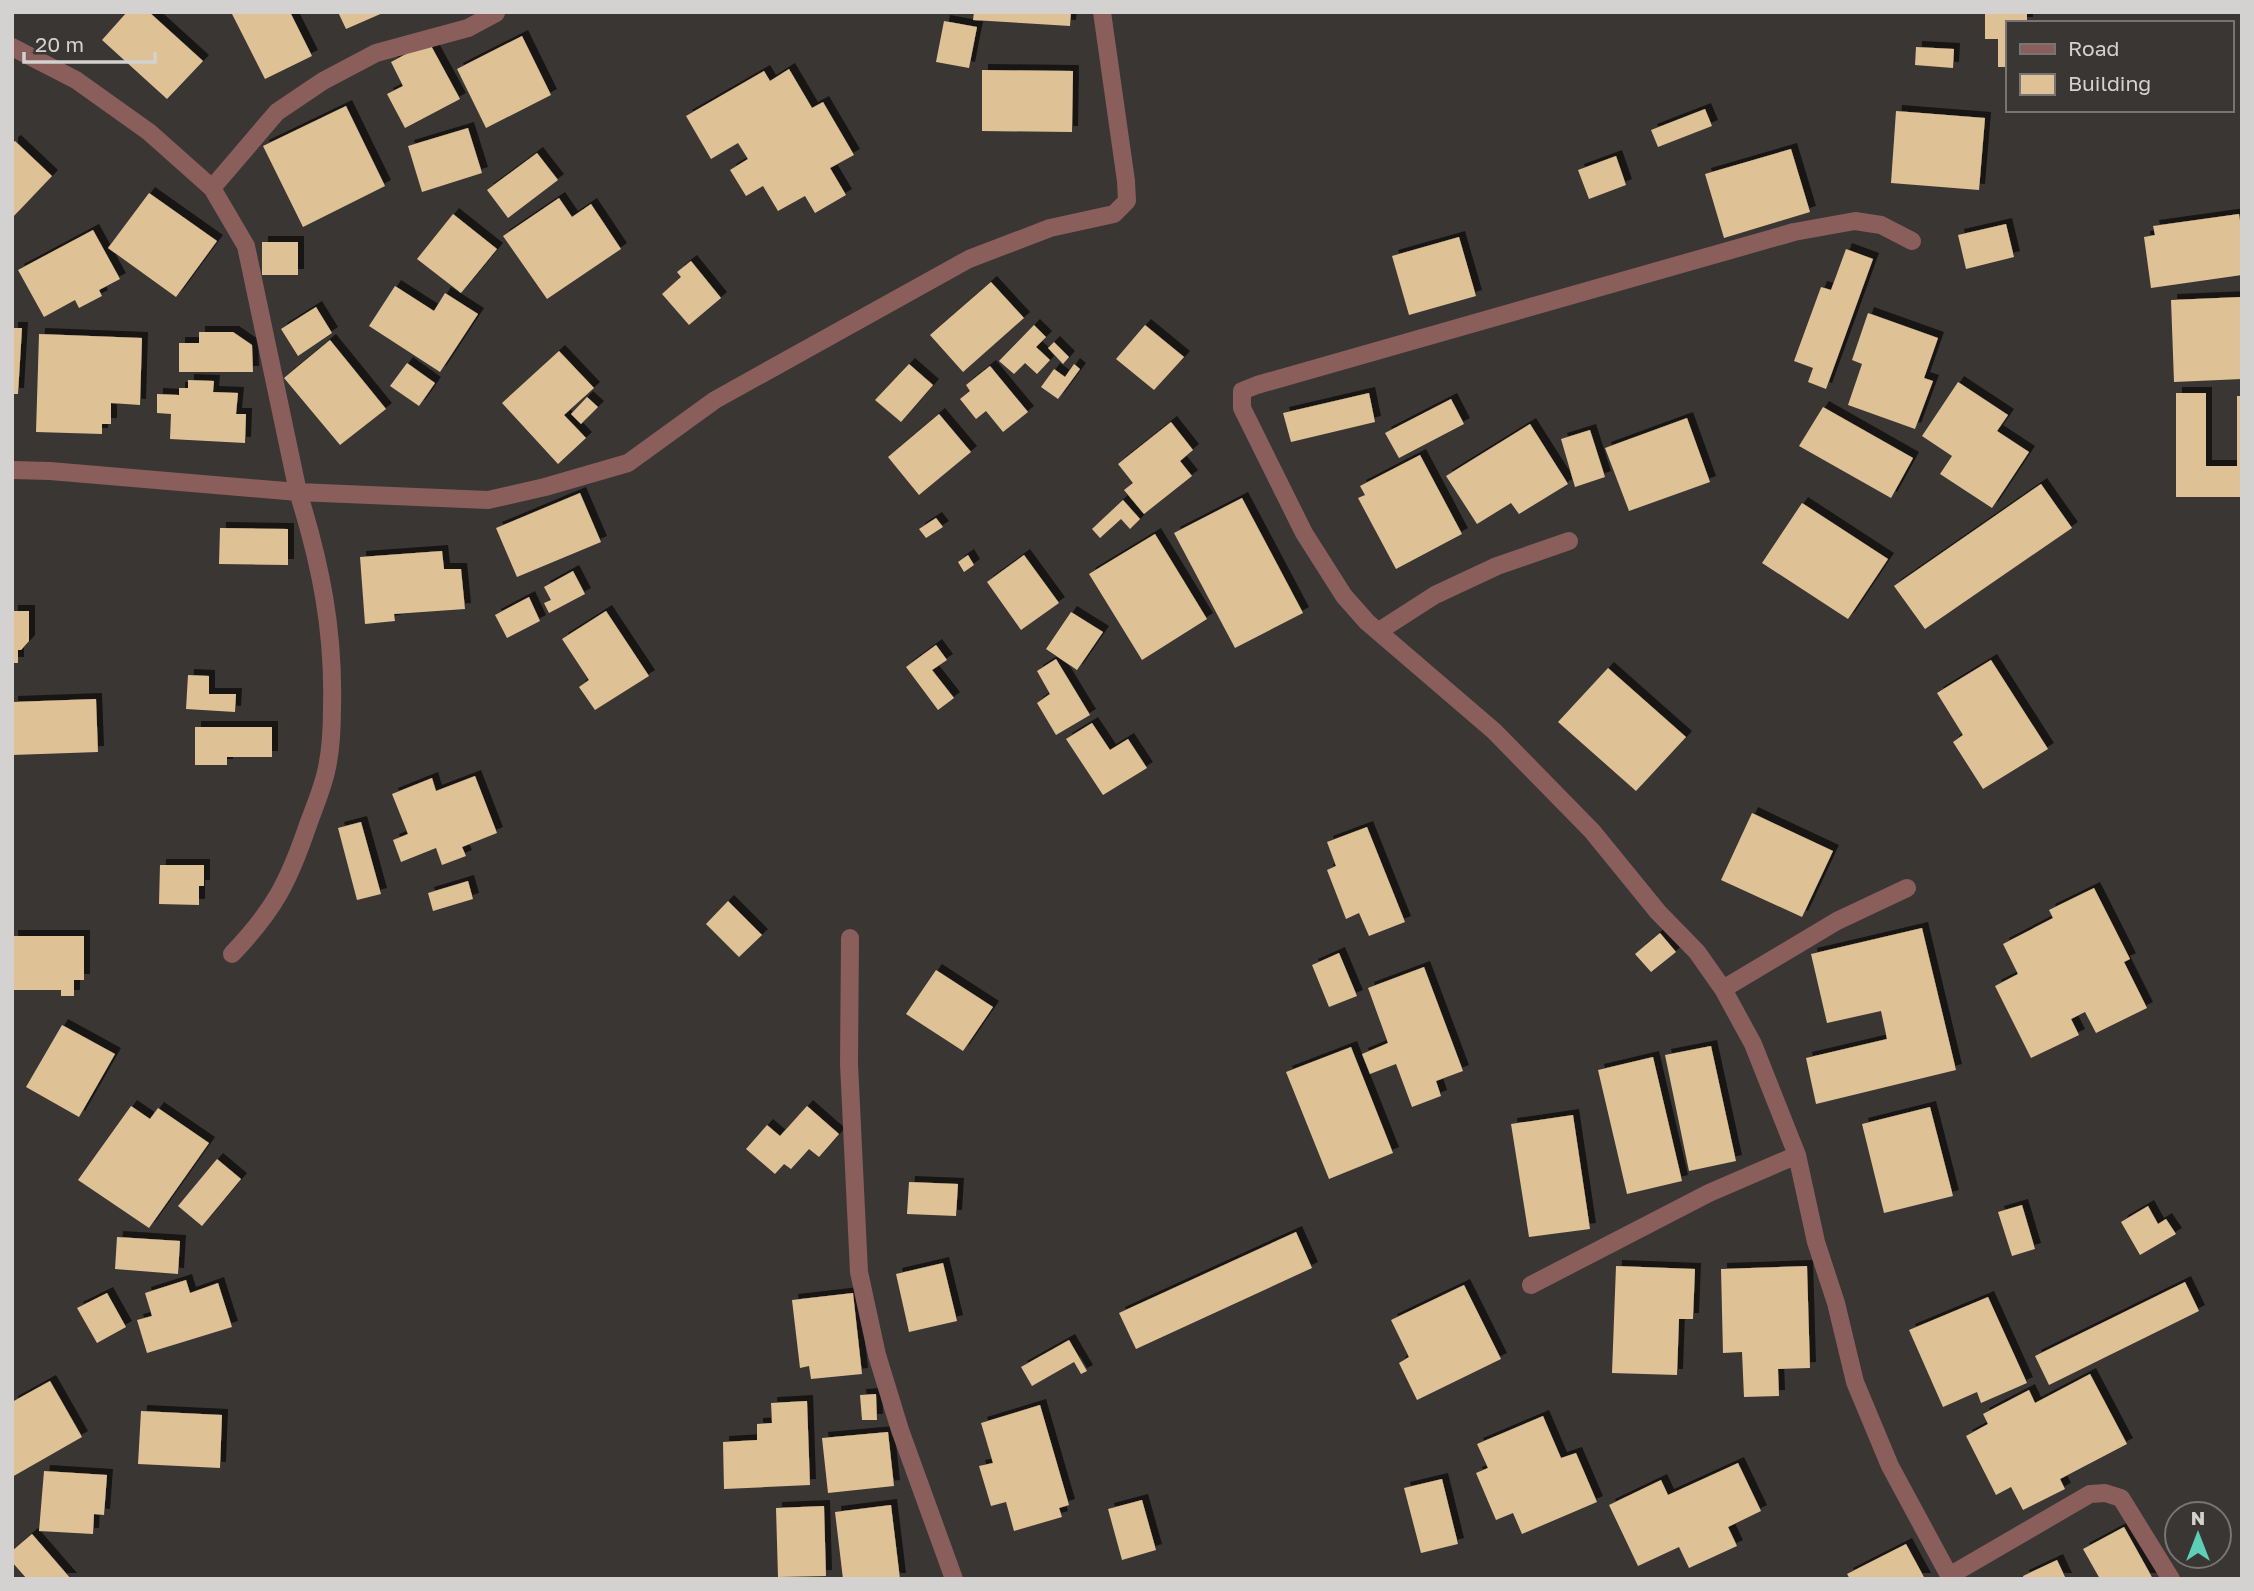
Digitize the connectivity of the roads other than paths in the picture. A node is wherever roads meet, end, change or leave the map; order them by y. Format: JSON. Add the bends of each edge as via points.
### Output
{"nodes":[{"id":1,"x":1102,"y":12,"type":"edge"},
{"id":2,"x":496,"y":13,"type":"edge"},
{"id":3,"x":12,"y":47,"type":"edge"},
{"id":4,"x":212,"y":188,"type":"junction"},
{"id":5,"x":1912,"y":241,"type":"dead end"},
{"id":6,"x":12,"y":470,"type":"edge"},
{"id":7,"x":299,"y":492,"type":"junction"},
{"id":8,"x":1569,"y":541,"type":"dead end"},
{"id":9,"x":1379,"y":632,"type":"junction"},
{"id":10,"x":1907,"y":888,"type":"dead end"},
{"id":11,"x":850,"y":938,"type":"dead end"},
{"id":12,"x":232,"y":954,"type":"dead end"},
{"id":13,"x":1723,"y":989,"type":"junction"},
{"id":14,"x":1797,"y":1155,"type":"junction"},
{"id":15,"x":1531,"y":1285,"type":"dead end"},
{"id":16,"x":1950,"y":1577,"type":"edge"},
{"id":17,"x":954,"y":1579,"type":"edge"},
{"id":18,"x":2171,"y":1579,"type":"edge"}],
"edges":[{"from":1,"to":7,"type":"street","via":[[1126,181],[1127,201],[1114,215],[1050,228],[969,259],[726,394],[628,463],[488,500]]},
{"from":2,"to":4,"type":"street","via":[[468,28],[376,53],[323,81],[277,112]]},
{"from":3,"to":4,"type":"street","via":[[76,80],[149,132]]},
{"from":4,"to":7,"type":"street","via":[[246,246]]},
{"from":5,"to":9,"type":"street","via":[[1881,225],[1855,221],[1794,232],[1242,391],[1242,408],[1304,533],[1343,596]]},
{"from":6,"to":7,"type":"street"},
{"from":7,"to":12,"type":"street","via":[[325,591],[333,677],[327,770],[285,886],[257,928]]},
{"from":8,"to":9,"type":"street","via":[[1447,589]]},
{"from":9,"to":13,"type":"street","via":[[1494,731],[1592,831],[1697,952]]},
{"from":10,"to":13,"type":"street","via":[[1837,921]]},
{"from":11,"to":17,"type":"street","via":[[849,1064],[859,1272],[900,1430]]},
{"from":13,"to":14,"type":"street","via":[[1753,1044]]},
{"from":14,"to":15,"type":"street","via":[[1709,1193]]},
{"from":14,"to":16,"type":"street","via":[[1855,1382],[1890,1466]]},
{"from":16,"to":18,"type":"street","via":[[2090,1494],[2105,1493],[2121,1498]]}]}
